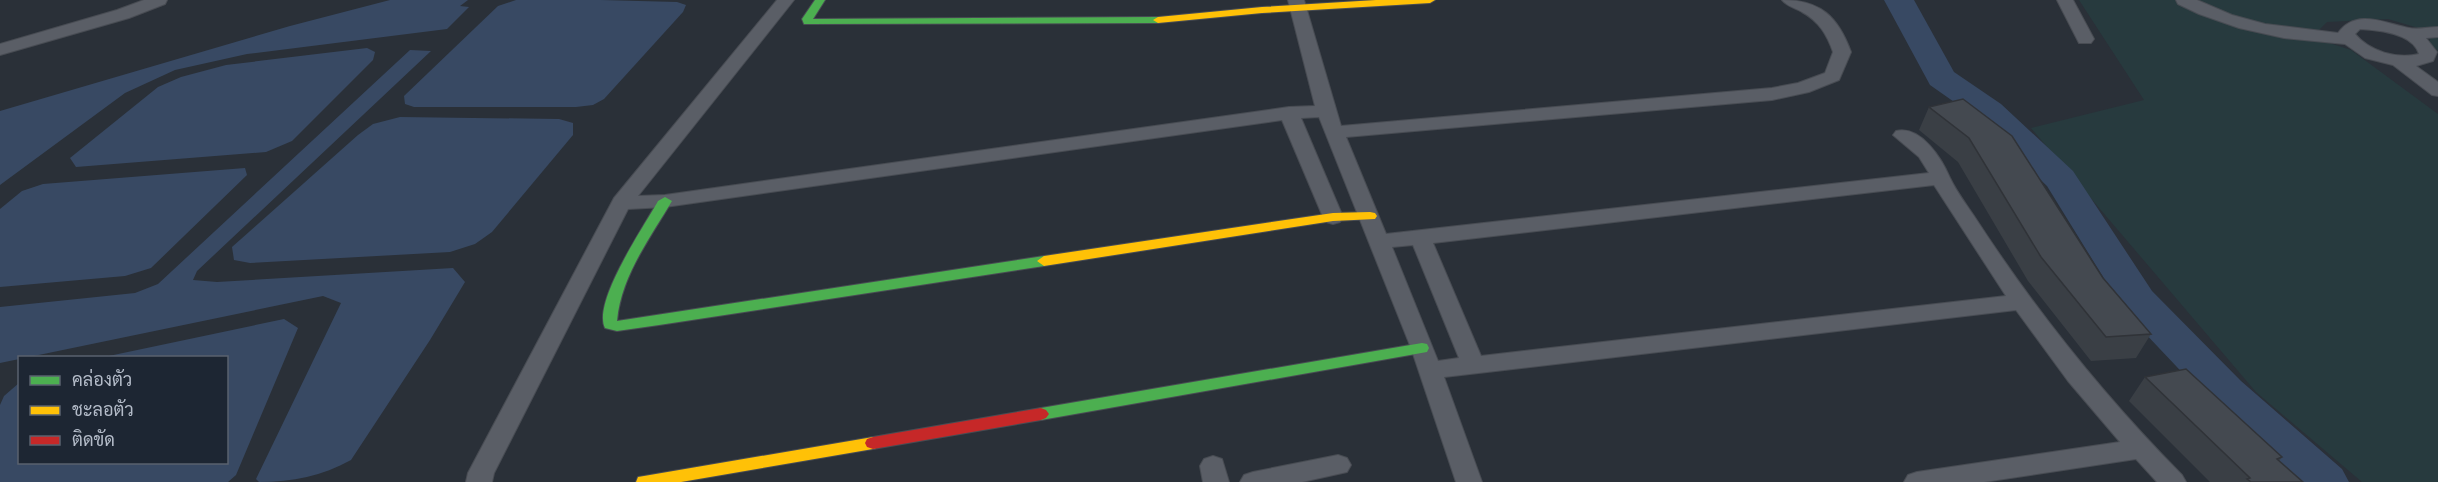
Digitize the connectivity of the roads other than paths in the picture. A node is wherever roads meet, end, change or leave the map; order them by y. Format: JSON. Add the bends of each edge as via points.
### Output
{"nodes":[{"id":1,"x":159,"y":0,"type":"edge"},
{"id":2,"x":786,"y":0,"type":"edge"},
{"id":3,"x":820,"y":0,"type":"edge"},
{"id":4,"x":1430,"y":0,"type":"edge"},
{"id":5,"x":1790,"y":0,"type":"edge"},
{"id":6,"x":2065,"y":0,"type":"edge"},
{"id":7,"x":2184,"y":0,"type":"edge"},
{"id":8,"x":1298,"y":5,"type":"edge"},
{"id":9,"x":2438,"y":32,"type":"edge"},
{"id":10,"x":2407,"y":34,"type":"junction"},
{"id":11,"x":2085,"y":39,"type":"dead end"},
{"id":12,"x":2349,"y":39,"type":"junction"},
{"id":13,"x":0,"y":50,"type":"edge"},
{"id":14,"x":2397,"y":60,"type":"junction"},
{"id":15,"x":2438,"y":91,"type":"edge"},
{"id":16,"x":1326,"y":111,"type":"junction"},
{"id":17,"x":1288,"y":113,"type":"junction"},
{"id":18,"x":1335,"y":132,"type":"junction"},
{"id":19,"x":1903,"y":135,"type":"dead end"},
{"id":20,"x":1940,"y":178,"type":"junction"},
{"id":21,"x":665,"y":201,"type":"junction"},
{"id":22,"x":621,"y":203,"type":"junction"},
{"id":23,"x":1370,"y":216,"type":"junction"},
{"id":24,"x":1333,"y":217,"type":"junction"},
{"id":25,"x":1420,"y":237,"type":"junction"},
{"id":26,"x":1379,"y":242,"type":"junction"},
{"id":27,"x":2019,"y":302,"type":"junction"},
{"id":28,"x":1422,"y":348,"type":"junction"},
{"id":29,"x":1473,"y":365,"type":"junction"},
{"id":30,"x":1430,"y":370,"type":"junction"},
{"id":31,"x":2140,"y":449,"type":"junction"},
{"id":32,"x":1338,"y":465,"type":"dead end"},
{"id":33,"x":479,"y":482,"type":"edge"},
{"id":34,"x":644,"y":482,"type":"edge"},
{"id":35,"x":1253,"y":482,"type":"edge"},
{"id":36,"x":1469,"y":482,"type":"edge"},
{"id":37,"x":1917,"y":482,"type":"edge"},
{"id":38,"x":2173,"y":482,"type":"edge"}],
"edges":[{"from":1,"to":13,"type":"street"},
{"from":2,"to":22,"type":"street"},
{"from":3,"to":8,"type":"street","via":[[808,22],[1152,21]]},
{"from":4,"to":8,"type":"street"},
{"from":5,"to":18,"type":"street","via":[[1811,10],[1834,30],[1842,52],[1833,76],[1803,88],[1772,94]]},
{"from":6,"to":11,"type":"street"},
{"from":7,"to":12,"type":"street","via":[[2222,19],[2262,30]]},
{"from":8,"to":16,"type":"street"},
{"from":9,"to":10,"type":"street"},
{"from":10,"to":12,"type":"street","via":[[2360,24],[2348,29]]},
{"from":10,"to":14,"type":"street","via":[[2425,46],[2427,57]]},
{"from":12,"to":14,"type":"street","via":[[2364,50]]},
{"from":14,"to":15,"type":"street"},
{"from":16,"to":17,"type":"street"},
{"from":16,"to":18,"type":"street"},
{"from":17,"to":21,"type":"street"},
{"from":17,"to":24,"type":"street"},
{"from":18,"to":23,"type":"street"},
{"from":19,"to":20,"type":"street","via":[[1932,159]]},
{"from":20,"to":25,"type":"street"},
{"from":20,"to":27,"type":"street"},
{"from":21,"to":22,"type":"street"},
{"from":21,"to":24,"type":"street","via":[[617,291],[608,315],[610,324],[659,320]]},
{"from":22,"to":33,"type":"street"},
{"from":23,"to":24,"type":"street"},
{"from":23,"to":26,"type":"street"},
{"from":25,"to":26,"type":"street"},
{"from":25,"to":29,"type":"street"},
{"from":26,"to":28,"type":"street"},
{"from":27,"to":29,"type":"street"},
{"from":27,"to":31,"type":"street","via":[[2061,358]]},
{"from":28,"to":30,"type":"street"},
{"from":28,"to":34,"type":"street"},
{"from":29,"to":30,"type":"street"},
{"from":30,"to":36,"type":"street"},
{"from":31,"to":37,"type":"street"},
{"from":31,"to":38,"type":"street"},
{"from":32,"to":35,"type":"street"}]}
